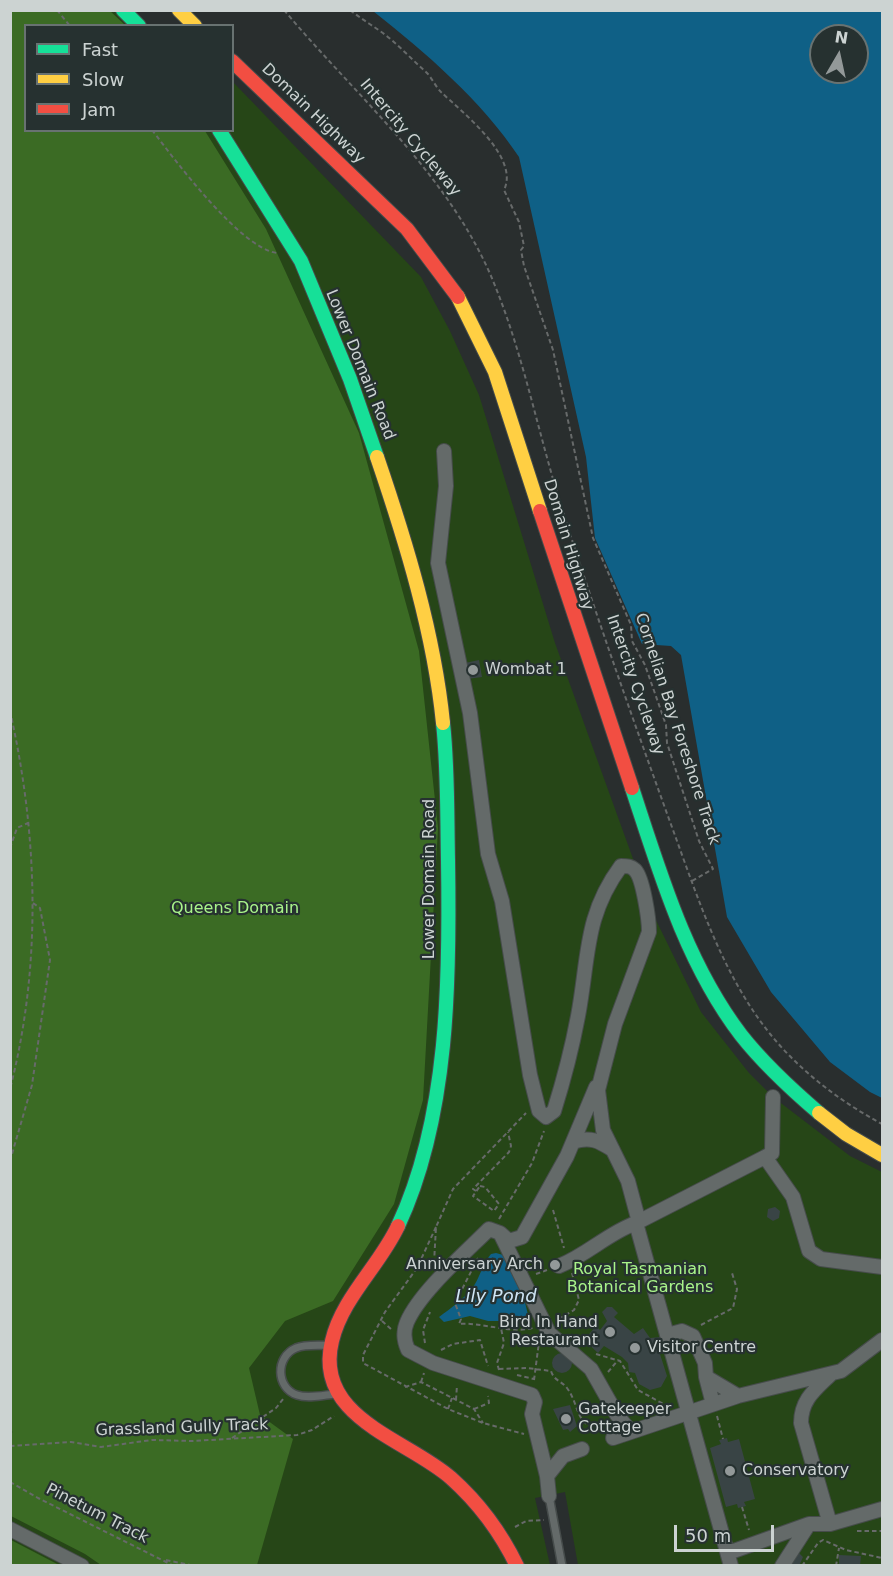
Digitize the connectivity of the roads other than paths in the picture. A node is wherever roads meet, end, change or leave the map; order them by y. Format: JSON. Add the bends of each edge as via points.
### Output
{"nodes":[{"id":1,"x":123,"y":10,"type":"edge"},
{"id":2,"x":179,"y":10,"type":"edge"},
{"id":3,"x":137,"y":24,"type":"edge"},
{"id":4,"x":193,"y":24,"type":"edge"},
{"id":5,"x":234,"y":63,"type":"edge"},
{"id":6,"x":220,"y":132,"type":"edge"},
{"id":7,"x":444,"y":452,"type":"dead end"},
{"id":8,"x":599,"y":1079,"type":"junction"},
{"id":9,"x":794,"y":1090,"type":"junction"},
{"id":10,"x":773,"y":1097,"type":"dead end"},
{"id":11,"x":573,"y":1142,"type":"junction"},
{"id":12,"x":882,"y":1145,"type":"edge"},
{"id":13,"x":613,"y":1150,"type":"junction"},
{"id":14,"x":882,"y":1155,"type":"edge"},
{"id":15,"x":765,"y":1157,"type":"junction"},
{"id":16,"x":637,"y":1222,"type":"junction"},
{"id":17,"x":494,"y":1231,"type":"junction"},
{"id":18,"x":564,"y":1264,"type":"road end"},
{"id":19,"x":882,"y":1267,"type":"edge"},
{"id":20,"x":667,"y":1335,"type":"junction"},
{"id":21,"x":882,"y":1340,"type":"edge"},
{"id":22,"x":330,"y":1345,"type":"junction"},
{"id":23,"x":831,"y":1374,"type":"junction"},
{"id":24,"x":706,"y":1377,"type":"junction"},
{"id":25,"x":338,"y":1394,"type":"junction"},
{"id":26,"x":738,"y":1396,"type":"junction"},
{"id":27,"x":713,"y":1404,"type":"junction"},
{"id":28,"x":685,"y":1414,"type":"junction"},
{"id":29,"x":631,"y":1432,"type":"junction"},
{"id":30,"x":608,"y":1440,"type":"dead end"},
{"id":31,"x":582,"y":1449,"type":"dead end"},
{"id":32,"x":547,"y":1476,"type":"junction"},
{"id":33,"x":549,"y":1496,"type":"joint"},
{"id":34,"x":882,"y":1509,"type":"edge"},
{"id":35,"x":809,"y":1524,"type":"junction"},
{"id":36,"x":830,"y":1524,"type":"junction"},
{"id":37,"x":10,"y":1529,"type":"edge"},
{"id":38,"x":729,"y":1560,"type":"edge"},
{"id":39,"x":82,"y":1566,"type":"edge"},
{"id":40,"x":517,"y":1566,"type":"edge"},
{"id":41,"x":562,"y":1566,"type":"edge"},
{"id":42,"x":782,"y":1566,"type":"edge"}],
"edges":[{"from":1,"to":3,"type":"street"},
{"from":2,"to":4,"type":"street"},
{"from":5,"to":9,"type":"street","name":"Domain Highway","via":[[407,229],[432,257],[469,312],[497,370],[575,627],[679,921],[705,978],[735,1026]]},
{"from":6,"to":22,"type":"street","name":"Lower Domain Road","via":[[298,254],[350,377],[398,521],[430,646],[446,766],[448,957],[435,1100],[408,1204],[390,1242],[344,1313]]},
{"from":7,"to":8,"type":"street","via":[[446,486],[438,563],[470,713],[488,854],[502,901],[530,1075],[539,1111],[546,1117],[554,1111],[571,1051],[588,937],[596,909],[621,866],[636,871],[649,916],[649,932]]},
{"from":8,"to":11,"type":"street"},
{"from":8,"to":13,"type":"street","via":[[599,1111]]},
{"from":9,"to":12,"type":"street","name":"Domain Highway"},
{"from":9,"to":14,"type":"street","name":"Domain Highway","via":[[824,1120]]},
{"from":10,"to":15,"type":"street","via":[[772,1153]]},
{"from":11,"to":13,"type":"street","via":[[584,1138]]},
{"from":11,"to":17,"type":"street","via":[[522,1236],[509,1240]]},
{"from":13,"to":16,"type":"street","via":[[628,1181]]},
{"from":15,"to":16,"type":"street"},
{"from":15,"to":19,"type":"street","via":[[793,1197],[809,1251],[821,1259]]},
{"from":16,"to":18,"type":"street"},
{"from":16,"to":20,"type":"street"},
{"from":17,"to":29,"type":"street","via":[[546,1329],[591,1369]]},
{"from":17,"to":32,"type":"street","via":[[437,1282],[411,1314],[405,1334],[408,1350],[532,1395],[532,1414]]},
{"from":20,"to":24,"type":"street","via":[[682,1330],[693,1336],[705,1363]]},
{"from":20,"to":28,"type":"street"},
{"from":21,"to":23,"type":"street","via":[[841,1371]]},
{"from":22,"to":25,"type":"street","name":"Lower Domain Road","via":[[331,1380]]},
{"from":22,"to":25,"type":"lane","via":[[295,1348],[285,1356],[280,1368],[281,1381],[300,1396]]},
{"from":23,"to":26,"type":"street"},
{"from":23,"to":36,"type":"street","via":[[803,1402],[801,1413]]},
{"from":24,"to":26,"type":"street"},
{"from":24,"to":27,"type":"street"},
{"from":25,"to":40,"type":"street","name":"Lower Domain Road","via":[[347,1408],[448,1475],[488,1516]]},
{"from":26,"to":27,"type":"street"},
{"from":27,"to":28,"type":"street"},
{"from":28,"to":29,"type":"street"},
{"from":28,"to":38,"type":"street"},
{"from":29,"to":30,"type":"street"},
{"from":31,"to":32,"type":"street","via":[[563,1456]]},
{"from":32,"to":33,"type":"street"},
{"from":33,"to":41,"type":"lane"},
{"from":34,"to":36,"type":"street"},
{"from":35,"to":36,"type":"street"},
{"from":35,"to":38,"type":"street","via":[[753,1544]]},
{"from":35,"to":42,"type":"street"},
{"from":37,"to":39,"type":"street"}]}
